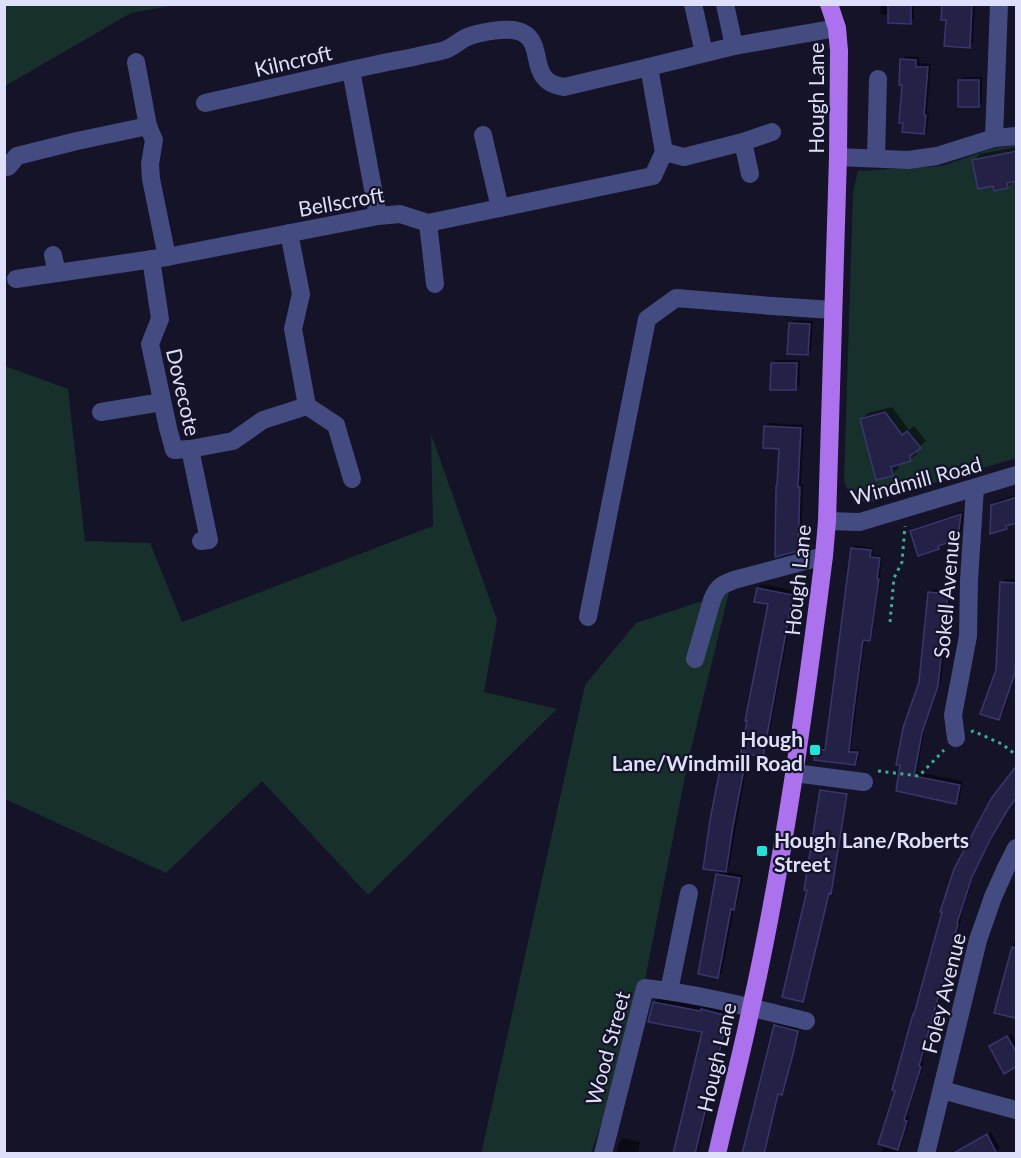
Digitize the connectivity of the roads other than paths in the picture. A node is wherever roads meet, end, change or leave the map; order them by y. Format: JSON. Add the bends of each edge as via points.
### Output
{"nodes":[{"id":1,"x":693,"y":4,"type":"edge"},
{"id":2,"x":725,"y":4,"type":"edge"},
{"id":3,"x":829,"y":4,"type":"edge"},
{"id":4,"x":999,"y":4,"type":"edge"},
{"id":5,"x":837,"y":28,"type":"junction"},
{"id":6,"x":734,"y":46,"type":"junction"},
{"id":7,"x":704,"y":53,"type":"junction"},
{"id":8,"x":136,"y":62,"type":"dead end"},
{"id":9,"x":649,"y":68,"type":"junction"},
{"id":10,"x":351,"y":70,"type":"junction"},
{"id":11,"x":878,"y":79,"type":"dead end"},
{"id":12,"x":205,"y":103,"type":"dead end"},
{"id":13,"x":148,"y":126,"type":"junction"},
{"id":14,"x":772,"y":132,"type":"dead end"},
{"id":15,"x":483,"y":135,"type":"dead end"},
{"id":16,"x":1017,"y":136,"type":"edge"},
{"id":17,"x":994,"y":138,"type":"junction"},
{"id":18,"x":743,"y":142,"type":"junction"},
{"id":19,"x":664,"y":152,"type":"junction"},
{"id":20,"x":838,"y":157,"type":"junction"},
{"id":21,"x":876,"y":158,"type":"junction"},
{"id":22,"x":4,"y":164,"type":"edge"},
{"id":23,"x":750,"y":174,"type":"dead end"},
{"id":24,"x":500,"y":208,"type":"junction"},
{"id":25,"x":378,"y":216,"type":"junction"},
{"id":26,"x":428,"y":223,"type":"junction"},
{"id":27,"x":289,"y":233,"type":"junction"},
{"id":28,"x":53,"y":255,"type":"dead end"},
{"id":29,"x":159,"y":258,"type":"junction"},
{"id":30,"x":57,"y":273,"type":"junction"},
{"id":31,"x":16,"y":279,"type":"dead end"},
{"id":32,"x":435,"y":284,"type":"dead end"},
{"id":33,"x":833,"y":309,"type":"junction"},
{"id":34,"x":162,"y":402,"type":"junction"},
{"id":35,"x":307,"y":406,"type":"junction"},
{"id":36,"x":101,"y":412,"type":"dead end"},
{"id":37,"x":190,"y":449,"type":"junction"},
{"id":38,"x":1017,"y":475,"type":"edge"},
{"id":39,"x":352,"y":479,"type":"dead end"},
{"id":40,"x":975,"y":488,"type":"junction"},
{"id":41,"x":827,"y":521,"type":"junction"},
{"id":42,"x":201,"y":541,"type":"dead end"},
{"id":43,"x":824,"y":556,"type":"junction"},
{"id":44,"x":588,"y":617,"type":"dead end"},
{"id":45,"x":695,"y":659,"type":"dead end"},
{"id":46,"x":956,"y":738,"type":"road end"},
{"id":47,"x":794,"y":772,"type":"junction"},
{"id":48,"x":864,"y":782,"type":"road end"},
{"id":49,"x":1017,"y":848,"type":"edge"},
{"id":50,"x":689,"y":893,"type":"dead end"},
{"id":51,"x":669,"y":991,"type":"junction"},
{"id":52,"x":751,"y":1008,"type":"junction"},
{"id":53,"x":806,"y":1021,"type":"dead end"},
{"id":54,"x":942,"y":1090,"type":"junction"},
{"id":55,"x":1017,"y":1110,"type":"edge"},
{"id":56,"x":603,"y":1154,"type":"edge"},
{"id":57,"x":717,"y":1154,"type":"edge"},
{"id":58,"x":926,"y":1154,"type":"edge"}],
"edges":[{"from":1,"to":7,"type":"street"},
{"from":2,"to":6,"type":"street"},
{"from":3,"to":5,"type":"main road","name":"Hough Lane"},
{"from":4,"to":17,"type":"street"},
{"from":5,"to":6,"type":"street"},
{"from":5,"to":20,"type":"main road","name":"Hough Lane"},
{"from":6,"to":7,"type":"street"},
{"from":7,"to":9,"type":"street"},
{"from":8,"to":13,"type":"street","name":"Dovecote"},
{"from":9,"to":10,"type":"street","via":[[555,86],[541,73],[532,40],[515,30],[500,30],[472,35],[446,50]]},
{"from":9,"to":19,"type":"street"},
{"from":10,"to":12,"type":"street","name":"Kilncroft"},
{"from":10,"to":25,"type":"street","name":"Kilncroft"},
{"from":11,"to":21,"type":"street"},
{"from":13,"to":22,"type":"street","via":[[17,156],[8,167]]},
{"from":13,"to":29,"type":"street","name":"Dovecote","via":[[154,140],[150,164]]},
{"from":14,"to":18,"type":"street"},
{"from":15,"to":24,"type":"street"},
{"from":16,"to":17,"type":"street"},
{"from":17,"to":21,"type":"street","via":[[937,156],[909,160]]},
{"from":18,"to":19,"type":"street","via":[[684,157]]},
{"from":18,"to":23,"type":"street"},
{"from":19,"to":24,"type":"street","name":"Bellscroft","via":[[653,176]]},
{"from":20,"to":21,"type":"street"},
{"from":20,"to":33,"type":"main road","name":"Hough Lane"},
{"from":24,"to":26,"type":"street","name":"Bellscroft"},
{"from":25,"to":26,"type":"street","name":"Bellscroft","via":[[400,214]]},
{"from":25,"to":27,"type":"street","name":"Bellscroft"},
{"from":26,"to":32,"type":"street"},
{"from":27,"to":29,"type":"street","name":"Bellscroft"},
{"from":27,"to":35,"type":"street","via":[[301,294],[293,329]]},
{"from":28,"to":30,"type":"street"},
{"from":29,"to":30,"type":"street","name":"Bellscroft"},
{"from":29,"to":34,"type":"street","name":"Dovecote","via":[[160,319],[150,344]]},
{"from":30,"to":31,"type":"street","name":"Bellscroft"},
{"from":33,"to":41,"type":"main road","name":"Hough Lane"},
{"from":33,"to":44,"type":"street","via":[[676,298],[647,319]]},
{"from":34,"to":36,"type":"street"},
{"from":34,"to":37,"type":"street","name":"Dovecote","via":[[174,450]]},
{"from":35,"to":37,"type":"street","name":"Dovecote","via":[[263,420],[233,441]]},
{"from":35,"to":39,"type":"street","via":[[336,425]]},
{"from":37,"to":42,"type":"street","name":"Dovecote","via":[[209,540]]},
{"from":38,"to":40,"type":"street","name":"Windmill Road"},
{"from":40,"to":41,"type":"street","name":"Windmill Road","via":[[860,522]]},
{"from":40,"to":46,"type":"street","name":"Sokell Avenue","via":[[968,636],[953,715]]},
{"from":41,"to":43,"type":"main road","name":"Hough Lane"},
{"from":43,"to":45,"type":"street","via":[[720,586],[712,600]]},
{"from":43,"to":47,"type":"main road","name":"Hough Lane"},
{"from":47,"to":48,"type":"street"},
{"from":47,"to":52,"type":"main road","name":"Hough Lane"},
{"from":49,"to":54,"type":"street","name":"Foley Avenue","via":[[978,940]]},
{"from":50,"to":51,"type":"street"},
{"from":51,"to":52,"type":"street","name":"Wood Street"},
{"from":51,"to":56,"type":"street","name":"Wood Street","via":[[645,988]]},
{"from":52,"to":53,"type":"street","name":"Wood Street"},
{"from":52,"to":57,"type":"main road","name":"Hough Lane"},
{"from":54,"to":55,"type":"street"},
{"from":54,"to":58,"type":"street","name":"Foley Avenue"}]}
